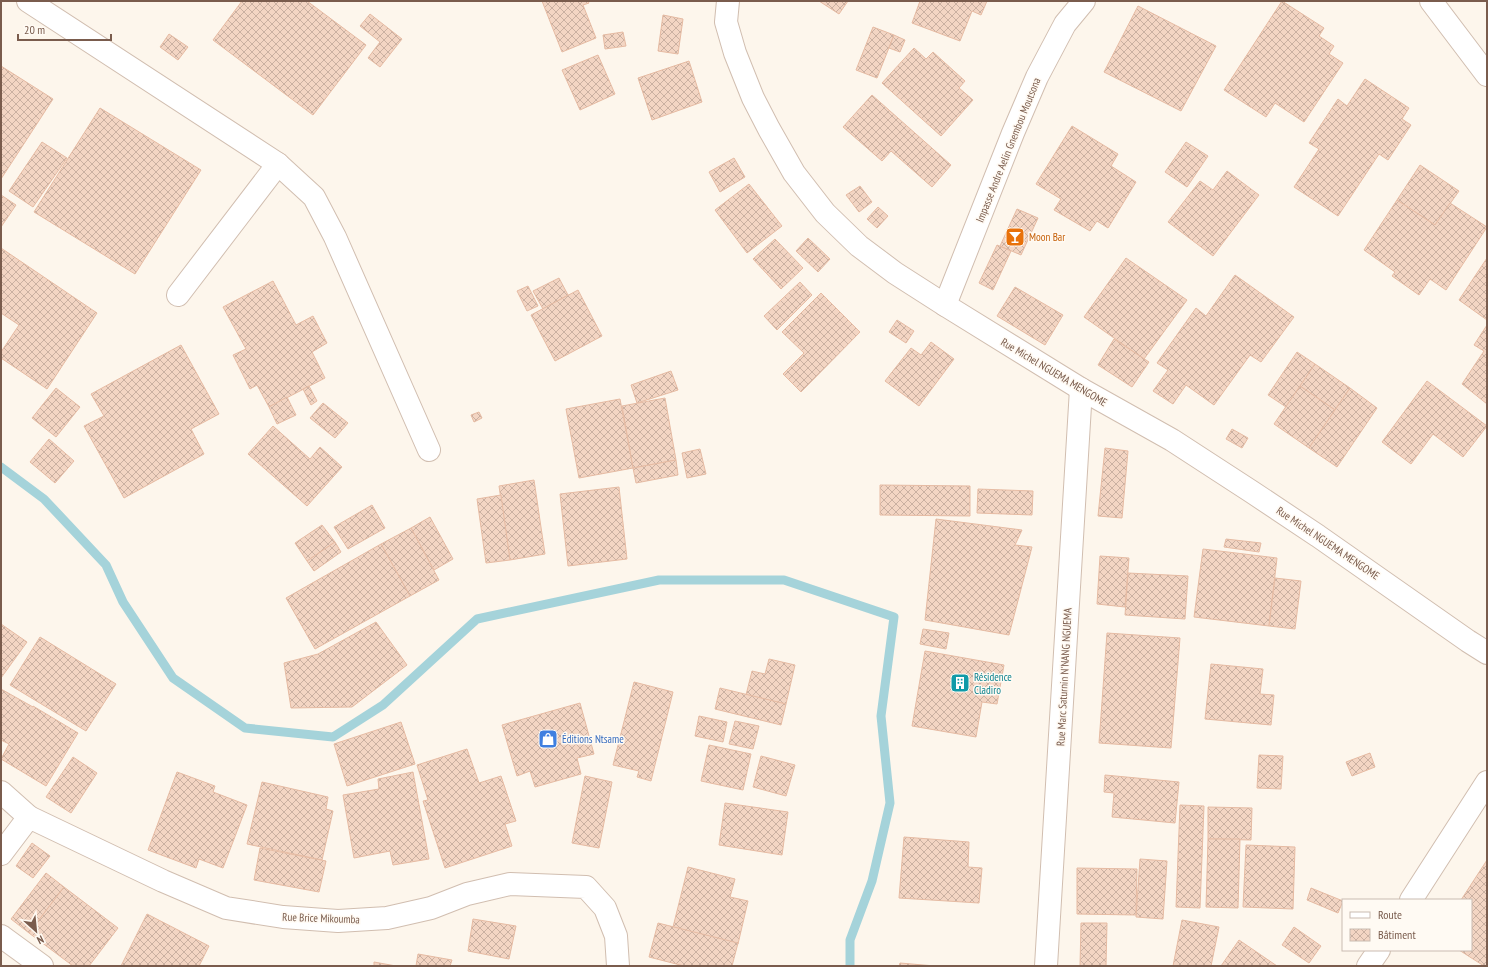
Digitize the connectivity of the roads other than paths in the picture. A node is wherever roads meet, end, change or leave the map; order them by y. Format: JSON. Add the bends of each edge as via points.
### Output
{"nodes":[{"id":1,"x":28,"y":1,"type":"edge"},
{"id":2,"x":728,"y":1,"type":"edge"},
{"id":3,"x":1084,"y":1,"type":"edge"},
{"id":4,"x":1431,"y":1,"type":"edge"},
{"id":5,"x":1487,"y":75,"type":"edge"},
{"id":6,"x":278,"y":164,"type":"junction"},
{"id":7,"x":178,"y":296,"type":"dead end"},
{"id":8,"x":945,"y":306,"type":"junction"},
{"id":9,"x":1081,"y":389,"type":"junction"},
{"id":10,"x":429,"y":450,"type":"dead end"},
{"id":11,"x":1487,"y":653,"type":"edge"},
{"id":12,"x":1487,"y":782,"type":"edge"},
{"id":13,"x":1,"y":792,"type":"edge"},
{"id":14,"x":29,"y":817,"type":"junction"},
{"id":15,"x":1,"y":854,"type":"edge"},
{"id":16,"x":1412,"y":899,"type":"edge"},
{"id":17,"x":1,"y":936,"type":"edge"},
{"id":18,"x":1378,"y":951,"type":"edge"},
{"id":19,"x":42,"y":966,"type":"edge"},
{"id":20,"x":618,"y":966,"type":"edge"},
{"id":21,"x":1046,"y":966,"type":"edge"},
{"id":22,"x":1368,"y":966,"type":"edge"}],
"edges":[{"from":1,"to":6,"type":"street"},
{"from":2,"to":8,"type":"street","name":"Rue Michel NGUEMA MENGOME","via":[[726,22],[735,53],[753,98],[794,173],[825,213],[859,246],[894,273]]},
{"from":3,"to":8,"type":"street","name":"Impasse Andre Aelin Gnembou Moutsona","via":[[1065,24],[1037,77]]},
{"from":4,"to":5,"type":"street"},
{"from":6,"to":7,"type":"street"},
{"from":6,"to":10,"type":"street","via":[[314,197],[335,237]]},
{"from":8,"to":9,"type":"street","name":"Rue Michel NGUEMA MENGOME"},
{"from":9,"to":11,"type":"street","name":"Rue Michel NGUEMA MENGOME","via":[[1172,440],[1252,492]]},
{"from":9,"to":21,"type":"street","name":"Rue Marc Saturnin N'NANG NGUEMA"},
{"from":12,"to":16,"type":"street"},
{"from":13,"to":14,"type":"street","name":"Rue Brice Mikoumba"},
{"from":14,"to":15,"type":"street"},
{"from":14,"to":20,"type":"street","name":"Rue Brice Mikoumba","via":[[226,908],[283,917],[338,920],[387,918],[431,908],[467,894],[510,884],[586,887],[608,915],[616,936]]},
{"from":17,"to":19,"type":"street"},
{"from":18,"to":22,"type":"street"}]}
